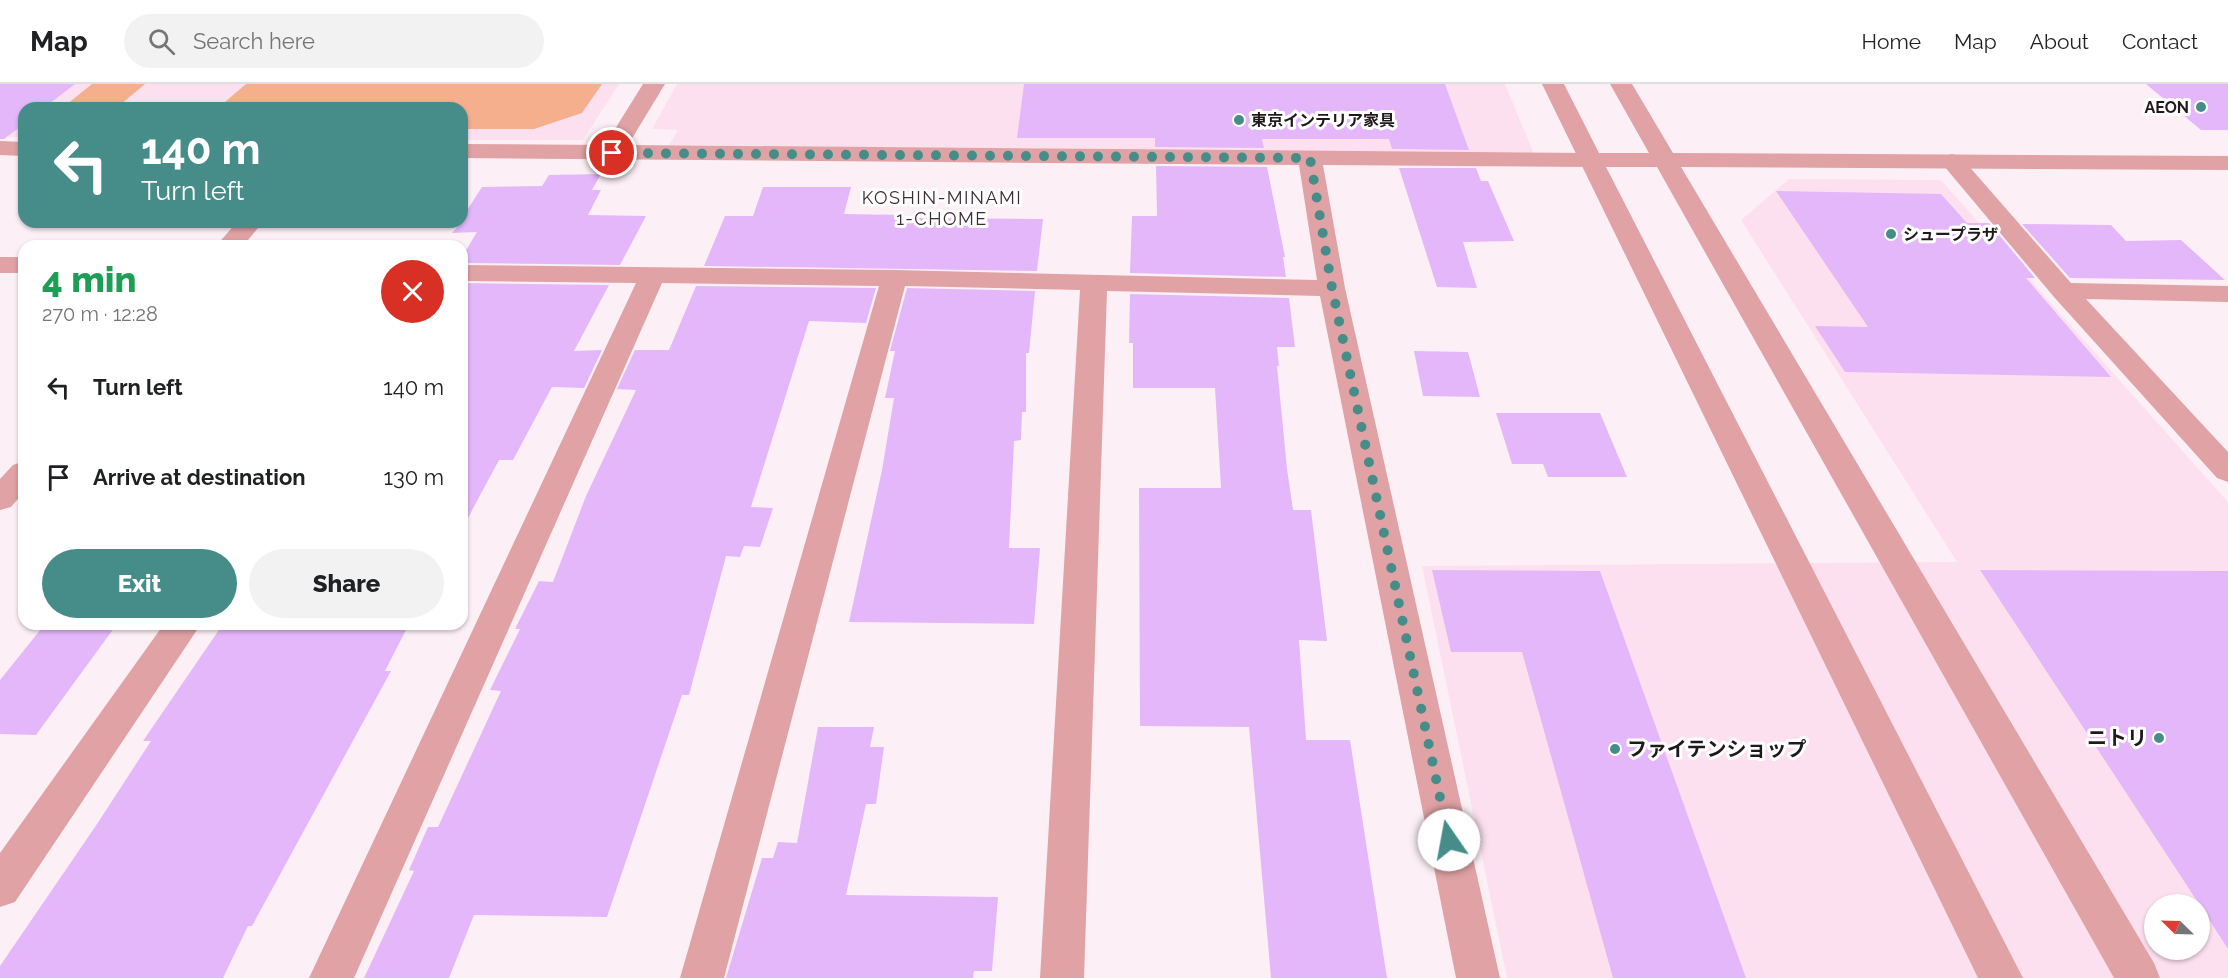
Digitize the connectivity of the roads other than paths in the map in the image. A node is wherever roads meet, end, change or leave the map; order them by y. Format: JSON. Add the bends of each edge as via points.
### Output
{"nodes":[{"id":1,"x":654,"y":84,"type":"edge"},
{"id":2,"x":1553,"y":84,"type":"edge"},
{"id":3,"x":1621,"y":84,"type":"edge"},
{"id":4,"x":0,"y":148,"type":"edge"},
{"id":5,"x":18,"y":148,"type":"edge"},
{"id":6,"x":468,"y":151,"type":"edge"},
{"id":7,"x":612,"y":153,"type":"junction"},
{"id":8,"x":1310,"y":158,"type":"junction"},
{"id":9,"x":1665,"y":159,"type":"junction"},
{"id":10,"x":1592,"y":160,"type":"junction"},
{"id":11,"x":1952,"y":161,"type":"junction"},
{"id":12,"x":2228,"y":163,"type":"edge"},
{"id":13,"x":246,"y":228,"type":"edge"},
{"id":14,"x":234,"y":240,"type":"edge"},
{"id":15,"x":0,"y":265,"type":"edge"},
{"id":16,"x":18,"y":265,"type":"edge"},
{"id":17,"x":468,"y":273,"type":"edge"},
{"id":18,"x":653,"y":274,"type":"junction"},
{"id":19,"x":894,"y":278,"type":"junction"},
{"id":20,"x":1094,"y":283,"type":"junction"},
{"id":21,"x":1332,"y":288,"type":"junction"},
{"id":22,"x":2063,"y":291,"type":"junction"},
{"id":23,"x":2228,"y":294,"type":"edge"},
{"id":24,"x":2228,"y":471,"type":"edge"},
{"id":25,"x":18,"y":479,"type":"edge"},
{"id":26,"x":0,"y":499,"type":"edge"},
{"id":27,"x":179,"y":630,"type":"edge"},
{"id":28,"x":0,"y":888,"type":"edge"},
{"id":29,"x":331,"y":978,"type":"edge"},
{"id":30,"x":702,"y":978,"type":"edge"},
{"id":31,"x":1062,"y":978,"type":"edge"},
{"id":32,"x":1478,"y":978,"type":"edge"},
{"id":33,"x":2001,"y":978,"type":"edge"},
{"id":34,"x":2138,"y":978,"type":"edge"}],
"edges":[{"from":1,"to":7,"type":"street"},
{"from":2,"to":10,"type":"street"},
{"from":3,"to":9,"type":"street"},
{"from":4,"to":5,"type":"street"},
{"from":6,"to":7,"type":"street"},
{"from":7,"to":8,"type":"street"},
{"from":8,"to":10,"type":"street"},
{"from":8,"to":21,"type":"street"},
{"from":9,"to":10,"type":"street"},
{"from":9,"to":11,"type":"street"},
{"from":9,"to":34,"type":"street"},
{"from":10,"to":33,"type":"street"},
{"from":11,"to":12,"type":"street"},
{"from":11,"to":22,"type":"street"},
{"from":13,"to":14,"type":"street"},
{"from":15,"to":16,"type":"street"},
{"from":17,"to":18,"type":"street"},
{"from":18,"to":19,"type":"street"},
{"from":18,"to":29,"type":"street"},
{"from":19,"to":20,"type":"street"},
{"from":19,"to":30,"type":"street"},
{"from":20,"to":21,"type":"street"},
{"from":20,"to":31,"type":"street"},
{"from":21,"to":32,"type":"street"},
{"from":22,"to":23,"type":"street"},
{"from":22,"to":24,"type":"street"},
{"from":25,"to":26,"type":"street"},
{"from":27,"to":28,"type":"street"}]}
